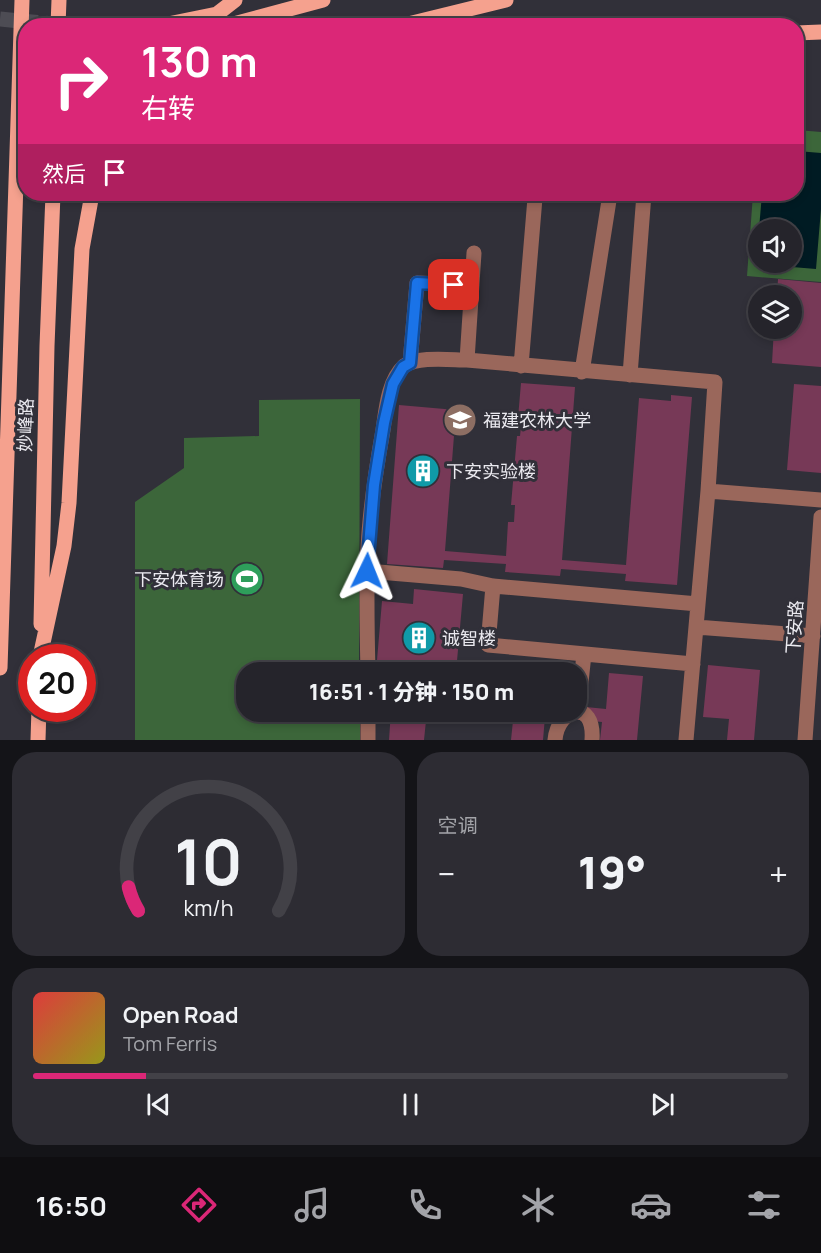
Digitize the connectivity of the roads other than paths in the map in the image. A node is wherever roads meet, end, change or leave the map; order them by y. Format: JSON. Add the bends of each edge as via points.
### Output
{"nodes":[{"id":1,"x":22,"y":0,"type":"edge"},
{"id":2,"x":59,"y":0,"type":"edge"},
{"id":3,"x":235,"y":0,"type":"edge"},
{"id":4,"x":323,"y":0,"type":"edge"},
{"id":5,"x":506,"y":0,"type":"edge"},
{"id":6,"x":21,"y":18,"type":"edge"},
{"id":7,"x":58,"y":18,"type":"edge"},
{"id":8,"x":222,"y":18,"type":"edge"},
{"id":9,"x":231,"y":18,"type":"edge"},
{"id":10,"x":433,"y":18,"type":"edge"},
{"id":11,"x":821,"y":32,"type":"edge"},
{"id":12,"x":804,"y":33,"type":"edge"},
{"id":13,"x":18,"y":113,"type":"edge"},
{"id":14,"x":53,"y":201,"type":"edge"},
{"id":15,"x":91,"y":201,"type":"edge"},
{"id":16,"x":535,"y":201,"type":"edge"},
{"id":17,"x":609,"y":201,"type":"edge"},
{"id":18,"x":643,"y":201,"type":"edge"},
{"id":19,"x":474,"y":253,"type":"dead end"},
{"id":20,"x":472,"y":285,"type":"junction"},
{"id":21,"x":467,"y":360,"type":"junction"},
{"id":22,"x":410,"y":363,"type":"junction"},
{"id":23,"x":521,"y":366,"type":"junction"},
{"id":24,"x":582,"y":372,"type":"junction"},
{"id":25,"x":630,"y":375,"type":"junction"},
{"id":26,"x":0,"y":403,"type":"edge"},
{"id":27,"x":7,"y":424,"type":"junction"},
{"id":28,"x":708,"y":491,"type":"junction"},
{"id":29,"x":821,"y":500,"type":"edge"},
{"id":30,"x":821,"y":517,"type":"edge"},
{"id":31,"x":820,"y":540,"type":"edge"},
{"id":32,"x":367,"y":571,"type":"junction"},
{"id":33,"x":493,"y":586,"type":"junction"},
{"id":34,"x":698,"y":604,"type":"junction"},
{"id":35,"x":696,"y":627,"type":"junction"},
{"id":36,"x":813,"y":636,"type":"junction"},
{"id":37,"x":40,"y":644,"type":"edge"},
{"id":38,"x":43,"y":644,"type":"edge"},
{"id":39,"x":584,"y":654,"type":"junction"},
{"id":40,"x":368,"y":662,"type":"edge"},
{"id":41,"x":583,"y":662,"type":"edge"},
{"id":42,"x":693,"y":664,"type":"junction"},
{"id":43,"x":0,"y":668,"type":"edge"},
{"id":44,"x":587,"y":715,"type":"edge"},
{"id":45,"x":39,"y":722,"type":"edge"},
{"id":46,"x":368,"y":722,"type":"edge"},
{"id":47,"x":561,"y":722,"type":"edge"},
{"id":48,"x":38,"y":740,"type":"edge"},
{"id":49,"x":368,"y":740,"type":"edge"},
{"id":50,"x":555,"y":740,"type":"edge"},
{"id":51,"x":592,"y":740,"type":"edge"},
{"id":52,"x":686,"y":740,"type":"edge"},
{"id":53,"x":805,"y":740,"type":"edge"}],
"edges":[{"from":1,"to":6,"type":"main road","name":"妙峰路"},
{"from":2,"to":7,"type":"main road"},
{"from":3,"to":8,"type":"main road"},
{"from":4,"to":9,"type":"main road"},
{"from":5,"to":10,"type":"main road"},
{"from":11,"to":12,"type":"main road"},
{"from":13,"to":27,"type":"main road","name":"妙峰路"},
{"from":14,"to":37,"type":"main road","name":"妙峰路"},
{"from":15,"to":38,"type":"main road","via":[[82,249],[68,513]]},
{"from":16,"to":23,"type":"street"},
{"from":17,"to":24,"type":"street"},
{"from":18,"to":25,"type":"street"},
{"from":19,"to":20,"type":"street"},
{"from":20,"to":21,"type":"street"},
{"from":20,"to":22,"type":"street","via":[[417,283]]},
{"from":21,"to":22,"type":"street"},
{"from":21,"to":23,"type":"street"},
{"from":22,"to":32,"type":"street","via":[[393,384],[388,404],[374,485]]},
{"from":23,"to":24,"type":"street"},
{"from":24,"to":25,"type":"street"},
{"from":25,"to":28,"type":"street","via":[[715,382]]},
{"from":26,"to":27,"type":"main road"},
{"from":27,"to":43,"type":"main road","name":"妙峰路"},
{"from":28,"to":29,"type":"street"},
{"from":28,"to":34,"type":"street"},
{"from":30,"to":31,"type":"street","name":"下安路"},
{"from":31,"to":36,"type":"street","name":"下安路"},
{"from":32,"to":33,"type":"street","via":[[461,579]]},
{"from":32,"to":40,"type":"street"},
{"from":33,"to":34,"type":"street"},
{"from":33,"to":39,"type":"street","via":[[488,645]]},
{"from":34,"to":35,"type":"street"},
{"from":35,"to":36,"type":"street"},
{"from":35,"to":42,"type":"street"},
{"from":36,"to":53,"type":"street","name":"下安路"},
{"from":39,"to":41,"type":"street"},
{"from":39,"to":42,"type":"street"},
{"from":42,"to":52,"type":"street"},
{"from":44,"to":51,"type":"street"},
{"from":45,"to":48,"type":"main road"},
{"from":46,"to":49,"type":"street"},
{"from":47,"to":50,"type":"street"}]}
